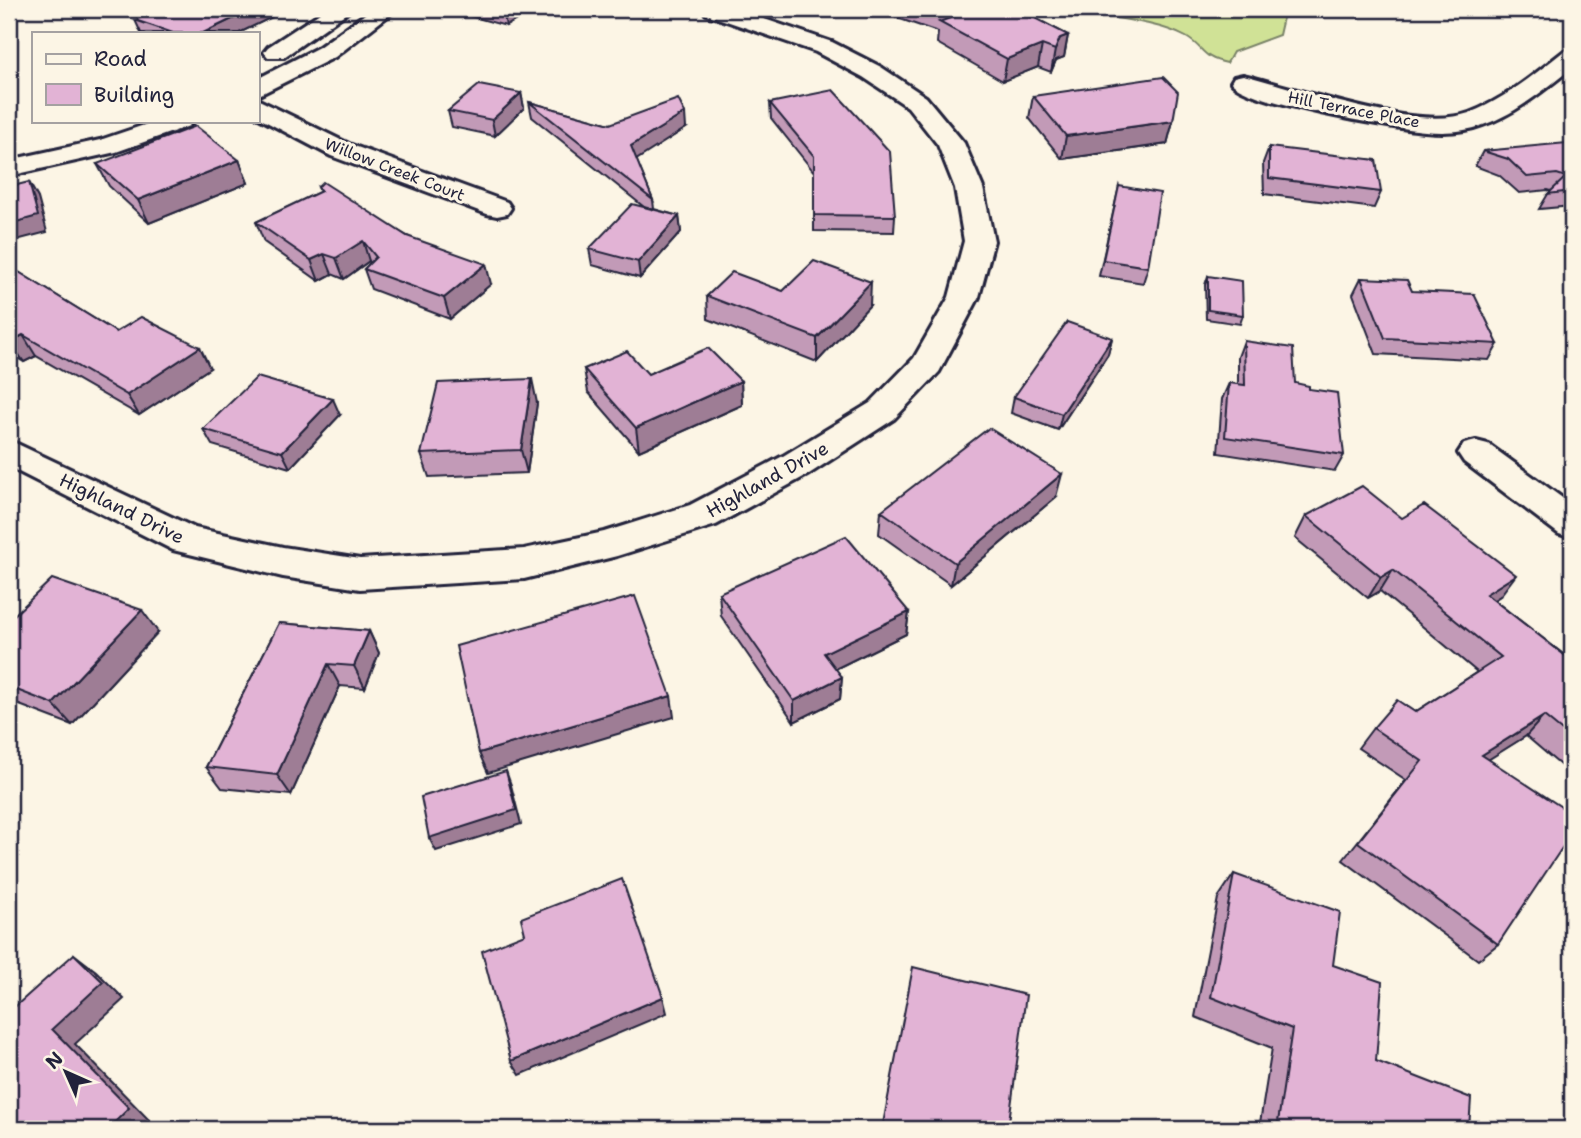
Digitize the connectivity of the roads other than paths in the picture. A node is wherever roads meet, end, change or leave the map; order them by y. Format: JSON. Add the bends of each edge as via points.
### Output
{"nodes":[{"id":1,"x":341,"y":9,"type":"edge"},
{"id":2,"x":386,"y":9,"type":"edge"},
{"id":3,"x":714,"y":9,"type":"edge"},
{"id":4,"x":1572,"y":56,"type":"edge"},
{"id":5,"x":259,"y":61,"type":"edge"},
{"id":6,"x":1243,"y":82,"type":"dead end"},
{"id":7,"x":259,"y":88,"type":"edge"},
{"id":8,"x":259,"y":108,"type":"edge"},
{"id":9,"x":177,"y":122,"type":"edge"},
{"id":10,"x":77,"y":127,"type":"dead end"},
{"id":11,"x":9,"y":143,"type":"edge"},
{"id":12,"x":9,"y":168,"type":"edge"},
{"id":13,"x":497,"y":208,"type":"dead end"},
{"id":14,"x":9,"y":452,"type":"edge"},
{"id":15,"x":1476,"y":453,"type":"dead end"},
{"id":16,"x":1572,"y":524,"type":"edge"}],
"edges":[{"from":1,"to":5,"type":"street"},
{"from":2,"to":7,"type":"street","via":[[327,52]]},
{"from":3,"to":14,"type":"street","name":"Highland Drive","via":[[824,47],[872,72],[917,102],[951,143],[969,188],[979,241],[964,297],[927,364],[882,411],[703,515],[604,546],[524,564],[360,573],[283,562],[186,540]]},
{"from":4,"to":6,"type":"street","name":"Hill Terrace Place","via":[[1497,109],[1458,125],[1335,108]]},
{"from":8,"to":13,"type":"street","name":"Willow Creek Court","via":[[340,150]]},
{"from":9,"to":12,"type":"street","via":[[107,146]]},
{"from":10,"to":11,"type":"street"},
{"from":15,"to":16,"type":"street"}]}
